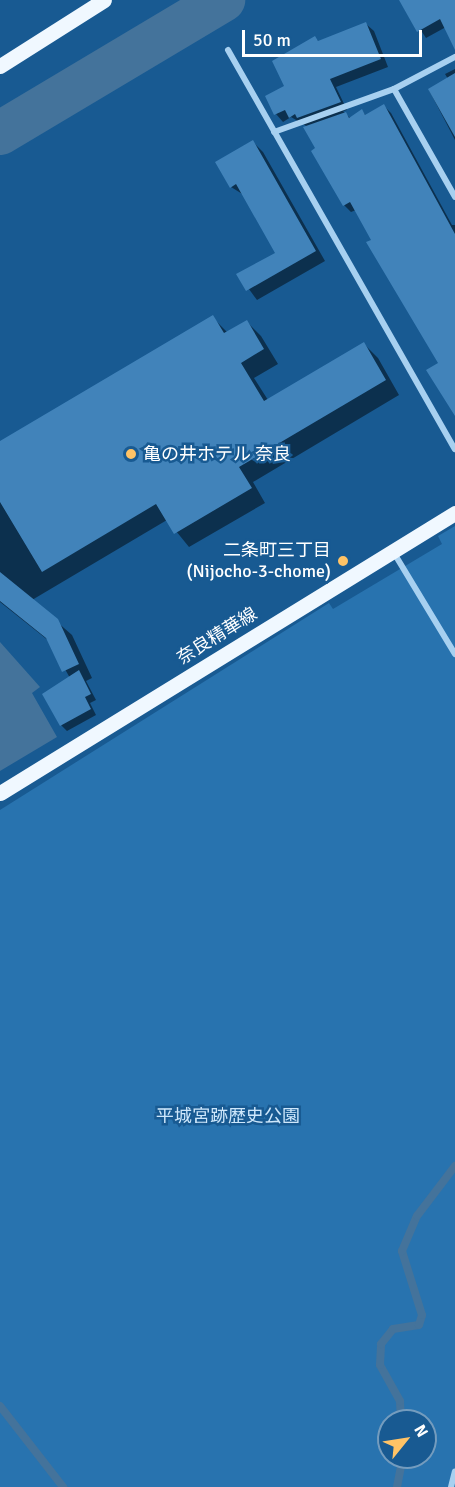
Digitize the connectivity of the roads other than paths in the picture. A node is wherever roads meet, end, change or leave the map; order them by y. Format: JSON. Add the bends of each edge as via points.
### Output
{"nodes":[{"id":1,"x":104,"y":0,"type":"edge"},
{"id":2,"x":228,"y":50,"type":"dead end"},
{"id":3,"x":455,"y":57,"type":"edge"},
{"id":4,"x":0,"y":66,"type":"edge"},
{"id":5,"x":394,"y":89,"type":"junction"},
{"id":6,"x":274,"y":132,"type":"junction"},
{"id":7,"x":455,"y":197,"type":"edge"},
{"id":8,"x":455,"y":449,"type":"edge"},
{"id":9,"x":455,"y":513,"type":"edge"},
{"id":10,"x":392,"y":550,"type":"junction"},
{"id":11,"x":455,"y":654,"type":"edge"},
{"id":12,"x":0,"y":793,"type":"edge"},
{"id":13,"x":455,"y":1471,"type":"edge"},
{"id":14,"x":451,"y":1487,"type":"edge"}],
"edges":[{"from":1,"to":4,"type":"main road"},
{"from":2,"to":6,"type":"street"},
{"from":3,"to":5,"type":"street"},
{"from":5,"to":6,"type":"street"},
{"from":5,"to":7,"type":"street"},
{"from":6,"to":8,"type":"street"},
{"from":9,"to":10,"type":"main road","name":"奈良精華線"},
{"from":10,"to":11,"type":"street"},
{"from":10,"to":12,"type":"main road","name":"奈良精華線"},
{"from":13,"to":14,"type":"street"}]}
